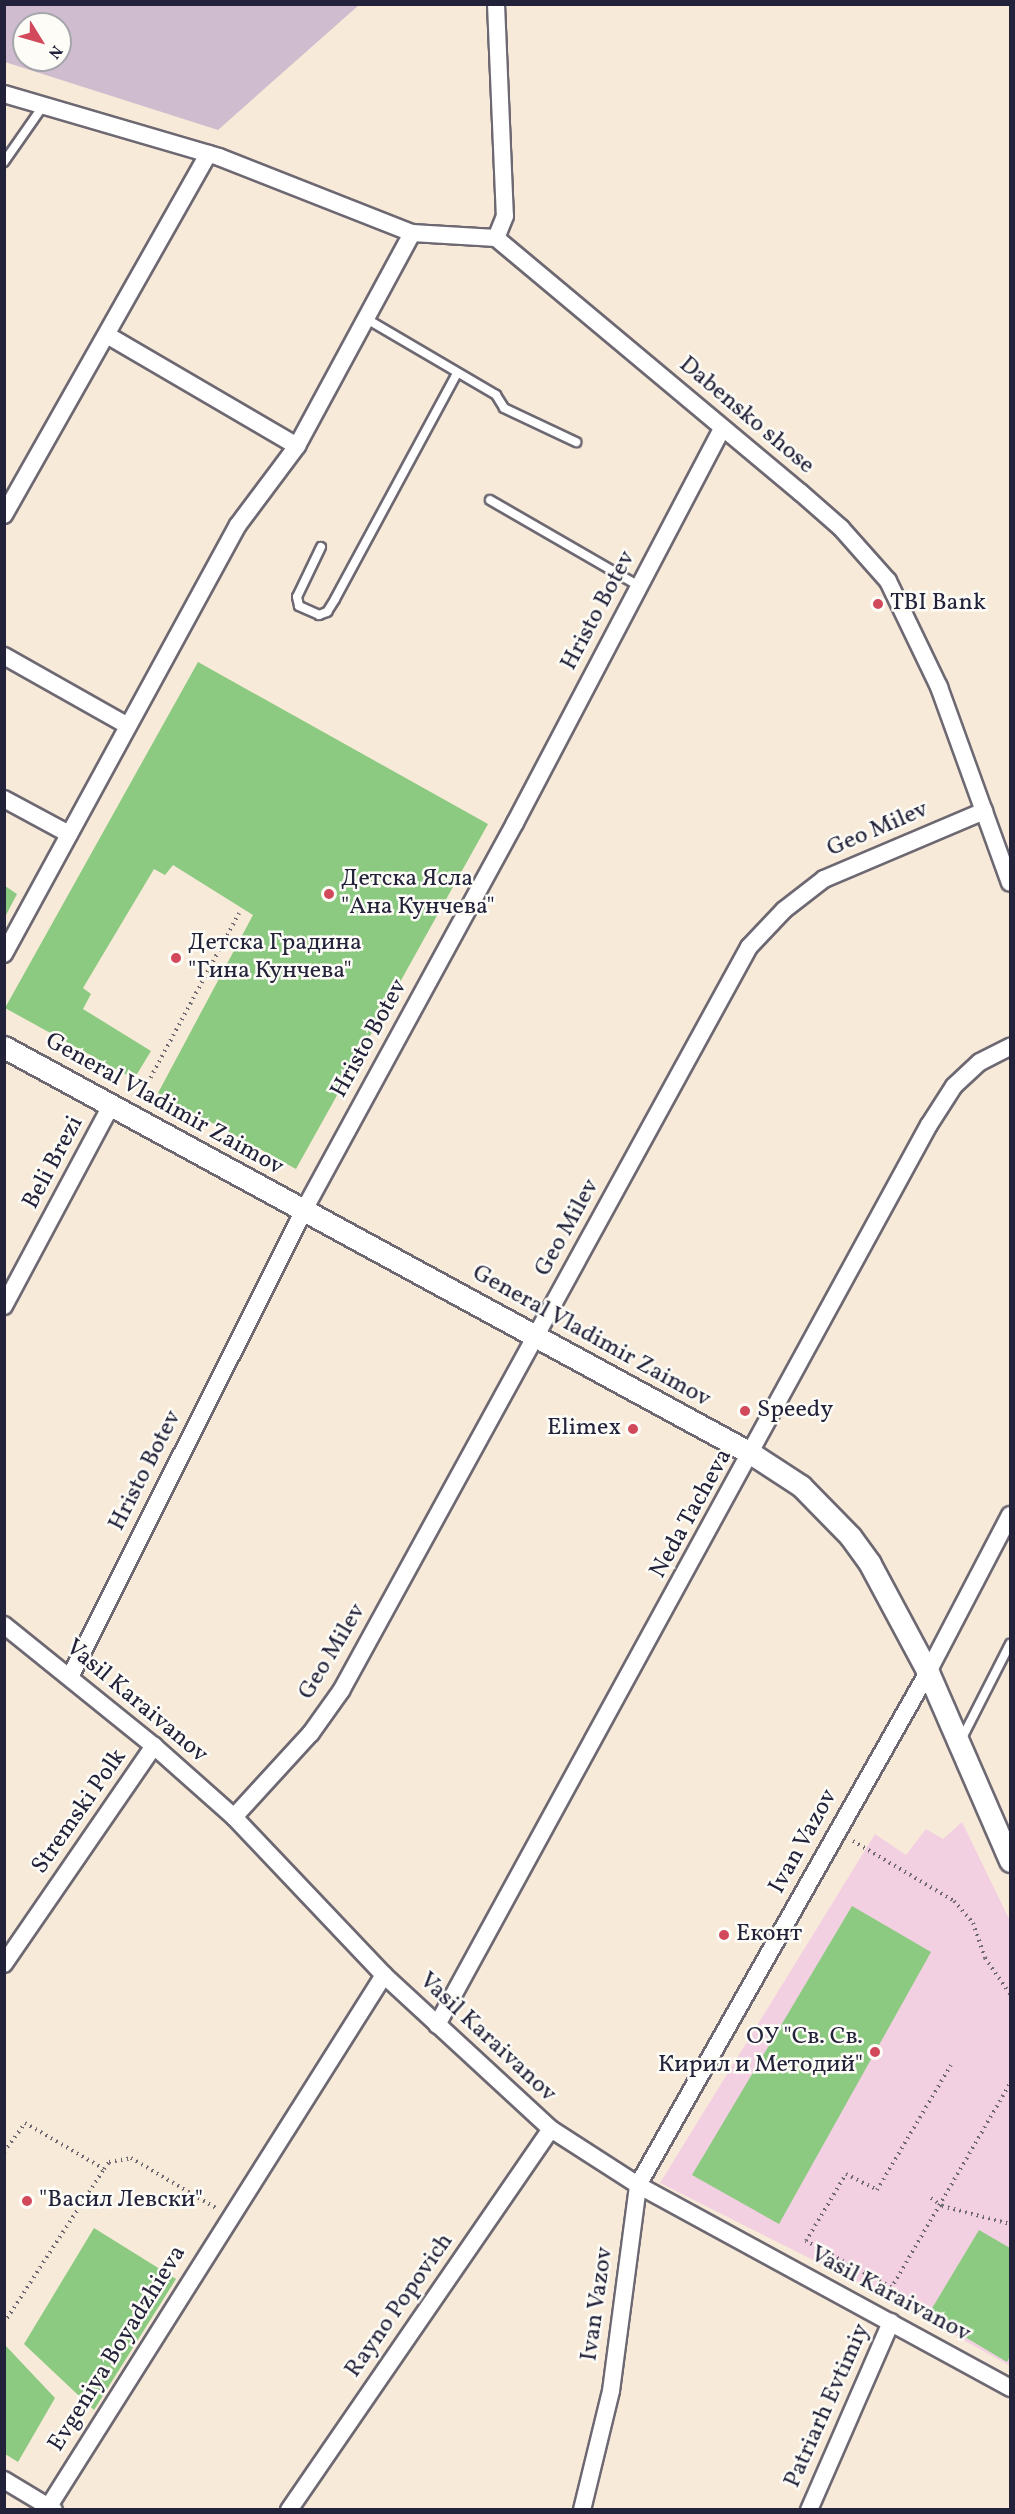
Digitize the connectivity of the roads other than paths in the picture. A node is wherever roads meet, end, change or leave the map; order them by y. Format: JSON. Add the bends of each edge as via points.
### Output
{"nodes":[{"id":1,"x":496,"y":4,"type":"edge"},
{"id":2,"x":4,"y":94,"type":"edge"},
{"id":3,"x":43,"y":106,"type":"junction"},
{"id":4,"x":208,"y":154,"type":"junction"},
{"id":5,"x":4,"y":162,"type":"edge"},
{"id":6,"x":412,"y":233,"type":"junction"},
{"id":7,"x":496,"y":238,"type":"junction"},
{"id":8,"x":365,"y":318,"type":"junction"},
{"id":9,"x":107,"y":335,"type":"junction"},
{"id":10,"x":457,"y":373,"type":"junction"},
{"id":11,"x":722,"y":429,"type":"junction"},
{"id":12,"x":576,"y":442,"type":"dead end"},
{"id":13,"x":297,"y":446,"type":"junction"},
{"id":14,"x":490,"y":500,"type":"dead end"},
{"id":15,"x":4,"y":515,"type":"edge"},
{"id":16,"x":321,"y":547,"type":"dead end"},
{"id":17,"x":639,"y":586,"type":"junction"},
{"id":18,"x":4,"y":656,"type":"edge"},
{"id":19,"x":128,"y":726,"type":"junction"},
{"id":20,"x":4,"y":799,"type":"edge"},
{"id":21,"x":984,"y":811,"type":"junction"},
{"id":22,"x":69,"y":834,"type":"junction"},
{"id":23,"x":1011,"y":883,"type":"edge"},
{"id":24,"x":4,"y":954,"type":"edge"},
{"id":25,"x":4,"y":1047,"type":"edge"},
{"id":26,"x":1011,"y":1047,"type":"edge"},
{"id":27,"x":111,"y":1106,"type":"junction"},
{"id":28,"x":304,"y":1210,"type":"junction"},
{"id":29,"x":4,"y":1306,"type":"edge"},
{"id":30,"x":537,"y":1336,"type":"junction"},
{"id":31,"x":752,"y":1454,"type":"junction"},
{"id":32,"x":1011,"y":1515,"type":"edge"},
{"id":33,"x":4,"y":1625,"type":"edge"},
{"id":34,"x":1011,"y":1644,"type":"edge"},
{"id":35,"x":928,"y":1672,"type":"junction"},
{"id":36,"x":70,"y":1677,"type":"junction"},
{"id":37,"x":959,"y":1744,"type":"junction"},
{"id":38,"x":154,"y":1746,"type":"junction"},
{"id":39,"x":234,"y":1817,"type":"junction"},
{"id":40,"x":1011,"y":1861,"type":"edge"},
{"id":41,"x":4,"y":1964,"type":"edge"},
{"id":42,"x":384,"y":1975,"type":"junction"},
{"id":43,"x":437,"y":2025,"type":"junction"},
{"id":44,"x":551,"y":2130,"type":"junction"},
{"id":45,"x":638,"y":2185,"type":"junction"},
{"id":46,"x":891,"y":2322,"type":"junction"},
{"id":47,"x":1011,"y":2388,"type":"edge"},
{"id":48,"x":4,"y":2480,"type":"edge"},
{"id":49,"x":51,"y":2508,"type":"edge"},
{"id":50,"x":289,"y":2510,"type":"edge"},
{"id":51,"x":582,"y":2510,"type":"edge"},
{"id":52,"x":809,"y":2510,"type":"edge"}],
"edges":[{"from":1,"to":7,"type":"street","via":[[505,216]]},
{"from":2,"to":3,"type":"street"},
{"from":3,"to":4,"type":"street"},
{"from":3,"to":5,"type":"lane"},
{"from":4,"to":6,"type":"street"},
{"from":4,"to":9,"type":"street"},
{"from":6,"to":7,"type":"street"},
{"from":6,"to":8,"type":"street"},
{"from":7,"to":11,"type":"street","name":"Dabensko shose"},
{"from":8,"to":10,"type":"lane"},
{"from":8,"to":13,"type":"street"},
{"from":9,"to":13,"type":"street"},
{"from":9,"to":15,"type":"street"},
{"from":10,"to":12,"type":"lane","via":[[496,395],[504,408]]},
{"from":10,"to":16,"type":"lane","via":[[335,599],[327,612],[319,615],[299,606],[297,597]]},
{"from":11,"to":17,"type":"street","name":"Hristo Botev"},
{"from":11,"to":21,"type":"street","name":"Dabensko shose","via":[[841,528],[888,581],[939,687]]},
{"from":13,"to":19,"type":"street","via":[[238,525]]},
{"from":14,"to":17,"type":"lane"},
{"from":17,"to":28,"type":"street","name":"Hristo Botev"},
{"from":18,"to":19,"type":"street"},
{"from":19,"to":22,"type":"street"},
{"from":20,"to":22,"type":"street"},
{"from":21,"to":23,"type":"street","name":"Dabensko shose"},
{"from":21,"to":30,"type":"street","name":"Geo Milev","via":[[824,879],[784,909],[749,947]]},
{"from":22,"to":24,"type":"street"},
{"from":25,"to":27,"type":"street","name":"General Vladimir Zaimov"},
{"from":26,"to":31,"type":"street","name":"Neda Tacheva","via":[[980,1062],[947,1096]]},
{"from":27,"to":28,"type":"street","name":"General Vladimir Zaimov"},
{"from":27,"to":29,"type":"street","name":"Beli Brezi"},
{"from":28,"to":30,"type":"street","name":"General Vladimir Zaimov"},
{"from":28,"to":36,"type":"street","name":"Hristo Botev"},
{"from":30,"to":31,"type":"street","name":"General Vladimir Zaimov"},
{"from":30,"to":39,"type":"street","name":"Geo Milev","via":[[341,1691],[311,1733]]},
{"from":31,"to":35,"type":"street","name":"General Vladimir Zaimov","via":[[801,1486],[850,1536]]},
{"from":31,"to":43,"type":"street","name":"Neda Tacheva"},
{"from":32,"to":35,"type":"street","name":"Ivan Vazov"},
{"from":33,"to":36,"type":"street","name":"Vasil Karaivanov"},
{"from":34,"to":37,"type":"lane"},
{"from":35,"to":37,"type":"street","name":"General Vladimir Zaimov"},
{"from":35,"to":45,"type":"street","name":"Ivan Vazov"},
{"from":36,"to":38,"type":"street","name":"Vasil Karaivanov"},
{"from":37,"to":40,"type":"street","name":"General Vladimir Zaimov"},
{"from":38,"to":39,"type":"street","name":"Vasil Karaivanov"},
{"from":38,"to":41,"type":"street","name":"Stremski Polk"},
{"from":39,"to":42,"type":"street","name":"Vasil Karaivanov"},
{"from":42,"to":43,"type":"street","name":"Vasil Karaivanov"},
{"from":42,"to":49,"type":"street","name":"Evgeniya Boyadzhieva","via":[[229,2216]]},
{"from":43,"to":44,"type":"street","name":"Vasil Karaivanov"},
{"from":44,"to":45,"type":"street","name":"Vasil Karaivanov"},
{"from":44,"to":50,"type":"street","name":"Rayno Popovich"},
{"from":45,"to":46,"type":"street","name":"Vasil Karaivanov"},
{"from":45,"to":51,"type":"street","name":"Ivan Vazov","via":[[611,2391]]},
{"from":46,"to":47,"type":"street","name":"Vasil Karaivanov"},
{"from":46,"to":52,"type":"street","name":"Patriarh Evtimiy"},
{"from":48,"to":49,"type":"street"}]}
